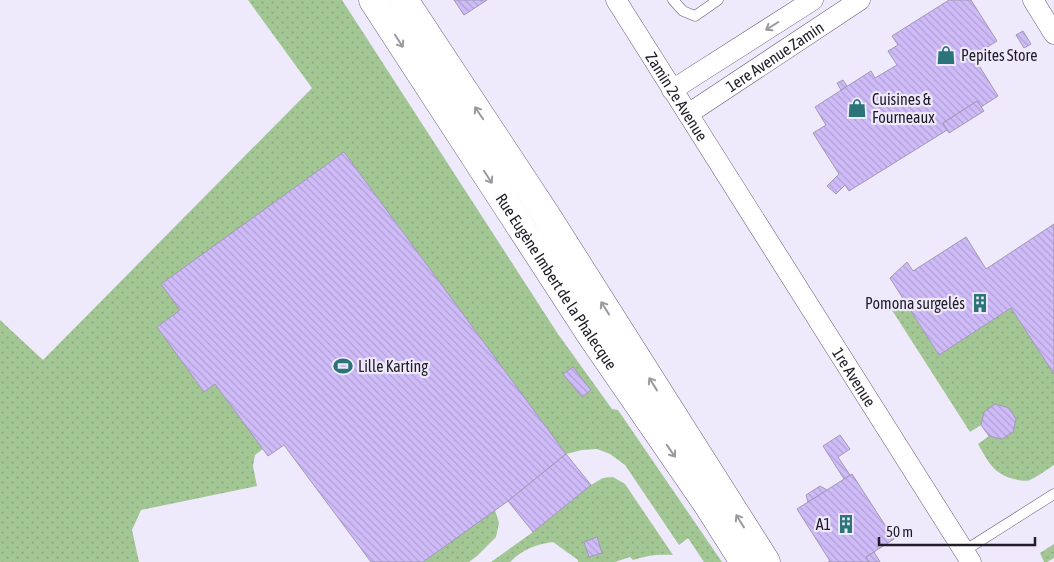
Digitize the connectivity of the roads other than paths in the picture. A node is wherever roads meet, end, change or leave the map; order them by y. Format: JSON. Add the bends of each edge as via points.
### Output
{"nodes":[{"id":1,"x":373,"y":0,"type":"edge"},
{"id":2,"x":404,"y":0,"type":"edge"},
{"id":3,"x":616,"y":0,"type":"edge"},
{"id":4,"x":673,"y":0,"type":"edge"},
{"id":5,"x":718,"y":0,"type":"edge"},
{"id":6,"x":813,"y":0,"type":"edge"},
{"id":7,"x":860,"y":0,"type":"edge"},
{"id":8,"x":1033,"y":0,"type":"edge"},
{"id":9,"x":1054,"y":34,"type":"edge"},
{"id":10,"x":672,"y":90,"type":"junction"},
{"id":11,"x":688,"y":114,"type":"junction"},
{"id":12,"x":737,"y":192,"type":"joint"},
{"id":13,"x":1054,"y":494,"type":"edge"},
{"id":14,"x":968,"y":556,"type":"edge"},
{"id":15,"x":744,"y":562,"type":"edge"},
{"id":16,"x":766,"y":562,"type":"edge"}],
"edges":[{"from":1,"to":15,"type":"street","name":"Rue Eugène Imbert de la Phalecque","one_way":true},
{"from":16,"to":2,"type":"street","name":"Rue Eugène Imbert de la Phalecque","one_way":true,"via":[[546,215]]},
{"from":3,"to":10,"type":"street","name":"Zamin 2e Avenue"},
{"from":4,"to":5,"type":"lane","via":[[683,11],[695,16]]},
{"from":6,"to":10,"type":"street","name":"1ere Avenue Zamin","one_way":true},
{"from":7,"to":11,"type":"street","name":"1ere Avenue Zamin"},
{"from":8,"to":9,"type":"street"},
{"from":10,"to":11,"type":"street","name":"Zamin 2e Avenue"},
{"from":11,"to":12,"type":"street","name":"Zamin 2e Avenue"},
{"from":12,"to":14,"type":"street","name":"1re Avenue"},
{"from":13,"to":14,"type":"lane"}]}
